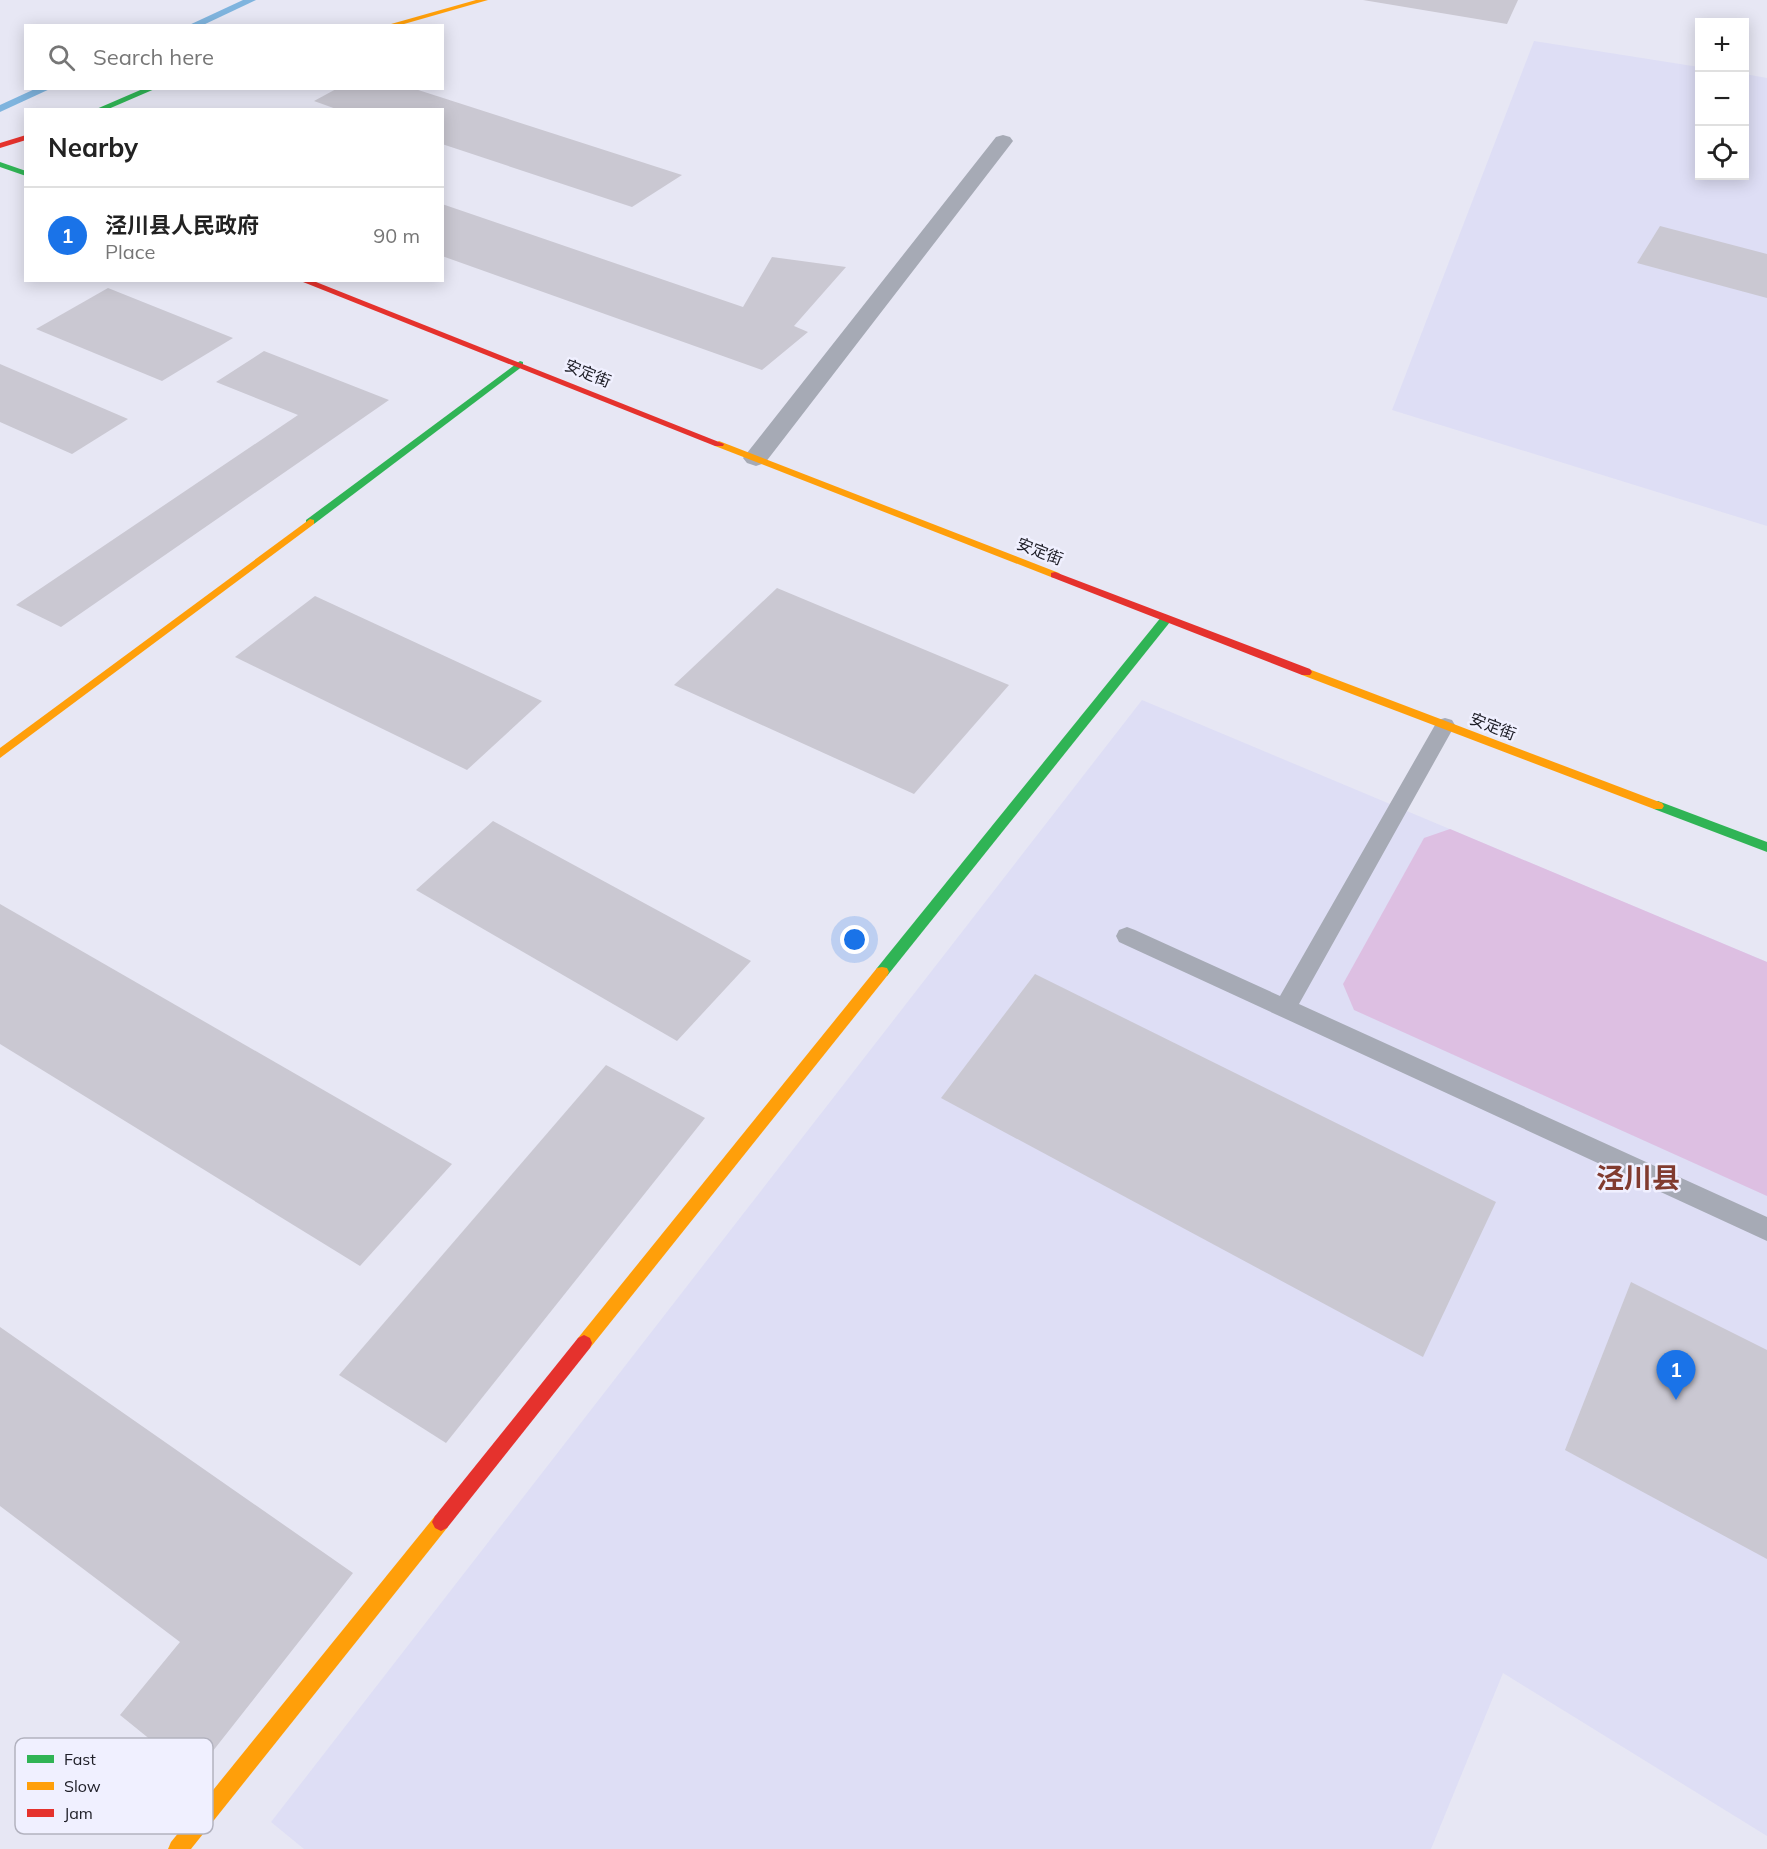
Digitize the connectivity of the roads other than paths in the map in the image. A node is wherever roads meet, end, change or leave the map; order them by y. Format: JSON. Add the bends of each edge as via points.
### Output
{"nodes":[{"id":1,"x":484,"y":0,"type":"edge"},
{"id":2,"x":394,"y":24,"type":"edge"},
{"id":3,"x":148,"y":90,"type":"edge"},
{"id":4,"x":103,"y":108,"type":"edge"},
{"id":5,"x":24,"y":138,"type":"edge"},
{"id":6,"x":1003,"y":141,"type":"dead end"},
{"id":7,"x":0,"y":146,"type":"edge"},
{"id":8,"x":0,"y":164,"type":"edge"},
{"id":9,"x":24,"y":173,"type":"edge"},
{"id":10,"x":307,"y":282,"type":"edge"},
{"id":11,"x":520,"y":364,"type":"junction"},
{"id":12,"x":756,"y":458,"type":"junction"},
{"id":13,"x":1166,"y":619,"type":"junction"},
{"id":14,"x":1445,"y":725,"type":"junction"},
{"id":15,"x":0,"y":754,"type":"edge"},
{"id":16,"x":1767,"y":847,"type":"edge"},
{"id":17,"x":1127,"y":936,"type":"dead end"},
{"id":18,"x":1286,"y":1009,"type":"junction"},
{"id":19,"x":1767,"y":1229,"type":"edge"},
{"id":20,"x":213,"y":1805,"type":"edge"},
{"id":21,"x":190,"y":1834,"type":"edge"},
{"id":22,"x":178,"y":1849,"type":"edge"}],
"edges":[{"from":1,"to":2,"type":"street"},
{"from":3,"to":4,"type":"street"},
{"from":5,"to":7,"type":"street"},
{"from":6,"to":12,"type":"street"},
{"from":8,"to":9,"type":"street"},
{"from":10,"to":11,"type":"street","name":"安定街"},
{"from":11,"to":12,"type":"street","name":"安定街"},
{"from":11,"to":15,"type":"street"},
{"from":12,"to":13,"type":"street","name":"安定街"},
{"from":13,"to":14,"type":"street","name":"安定街"},
{"from":13,"to":20,"type":"street"},
{"from":14,"to":16,"type":"street","name":"安定街"},
{"from":14,"to":18,"type":"lane"},
{"from":17,"to":18,"type":"lane"},
{"from":18,"to":19,"type":"lane"},
{"from":21,"to":22,"type":"street"}]}
